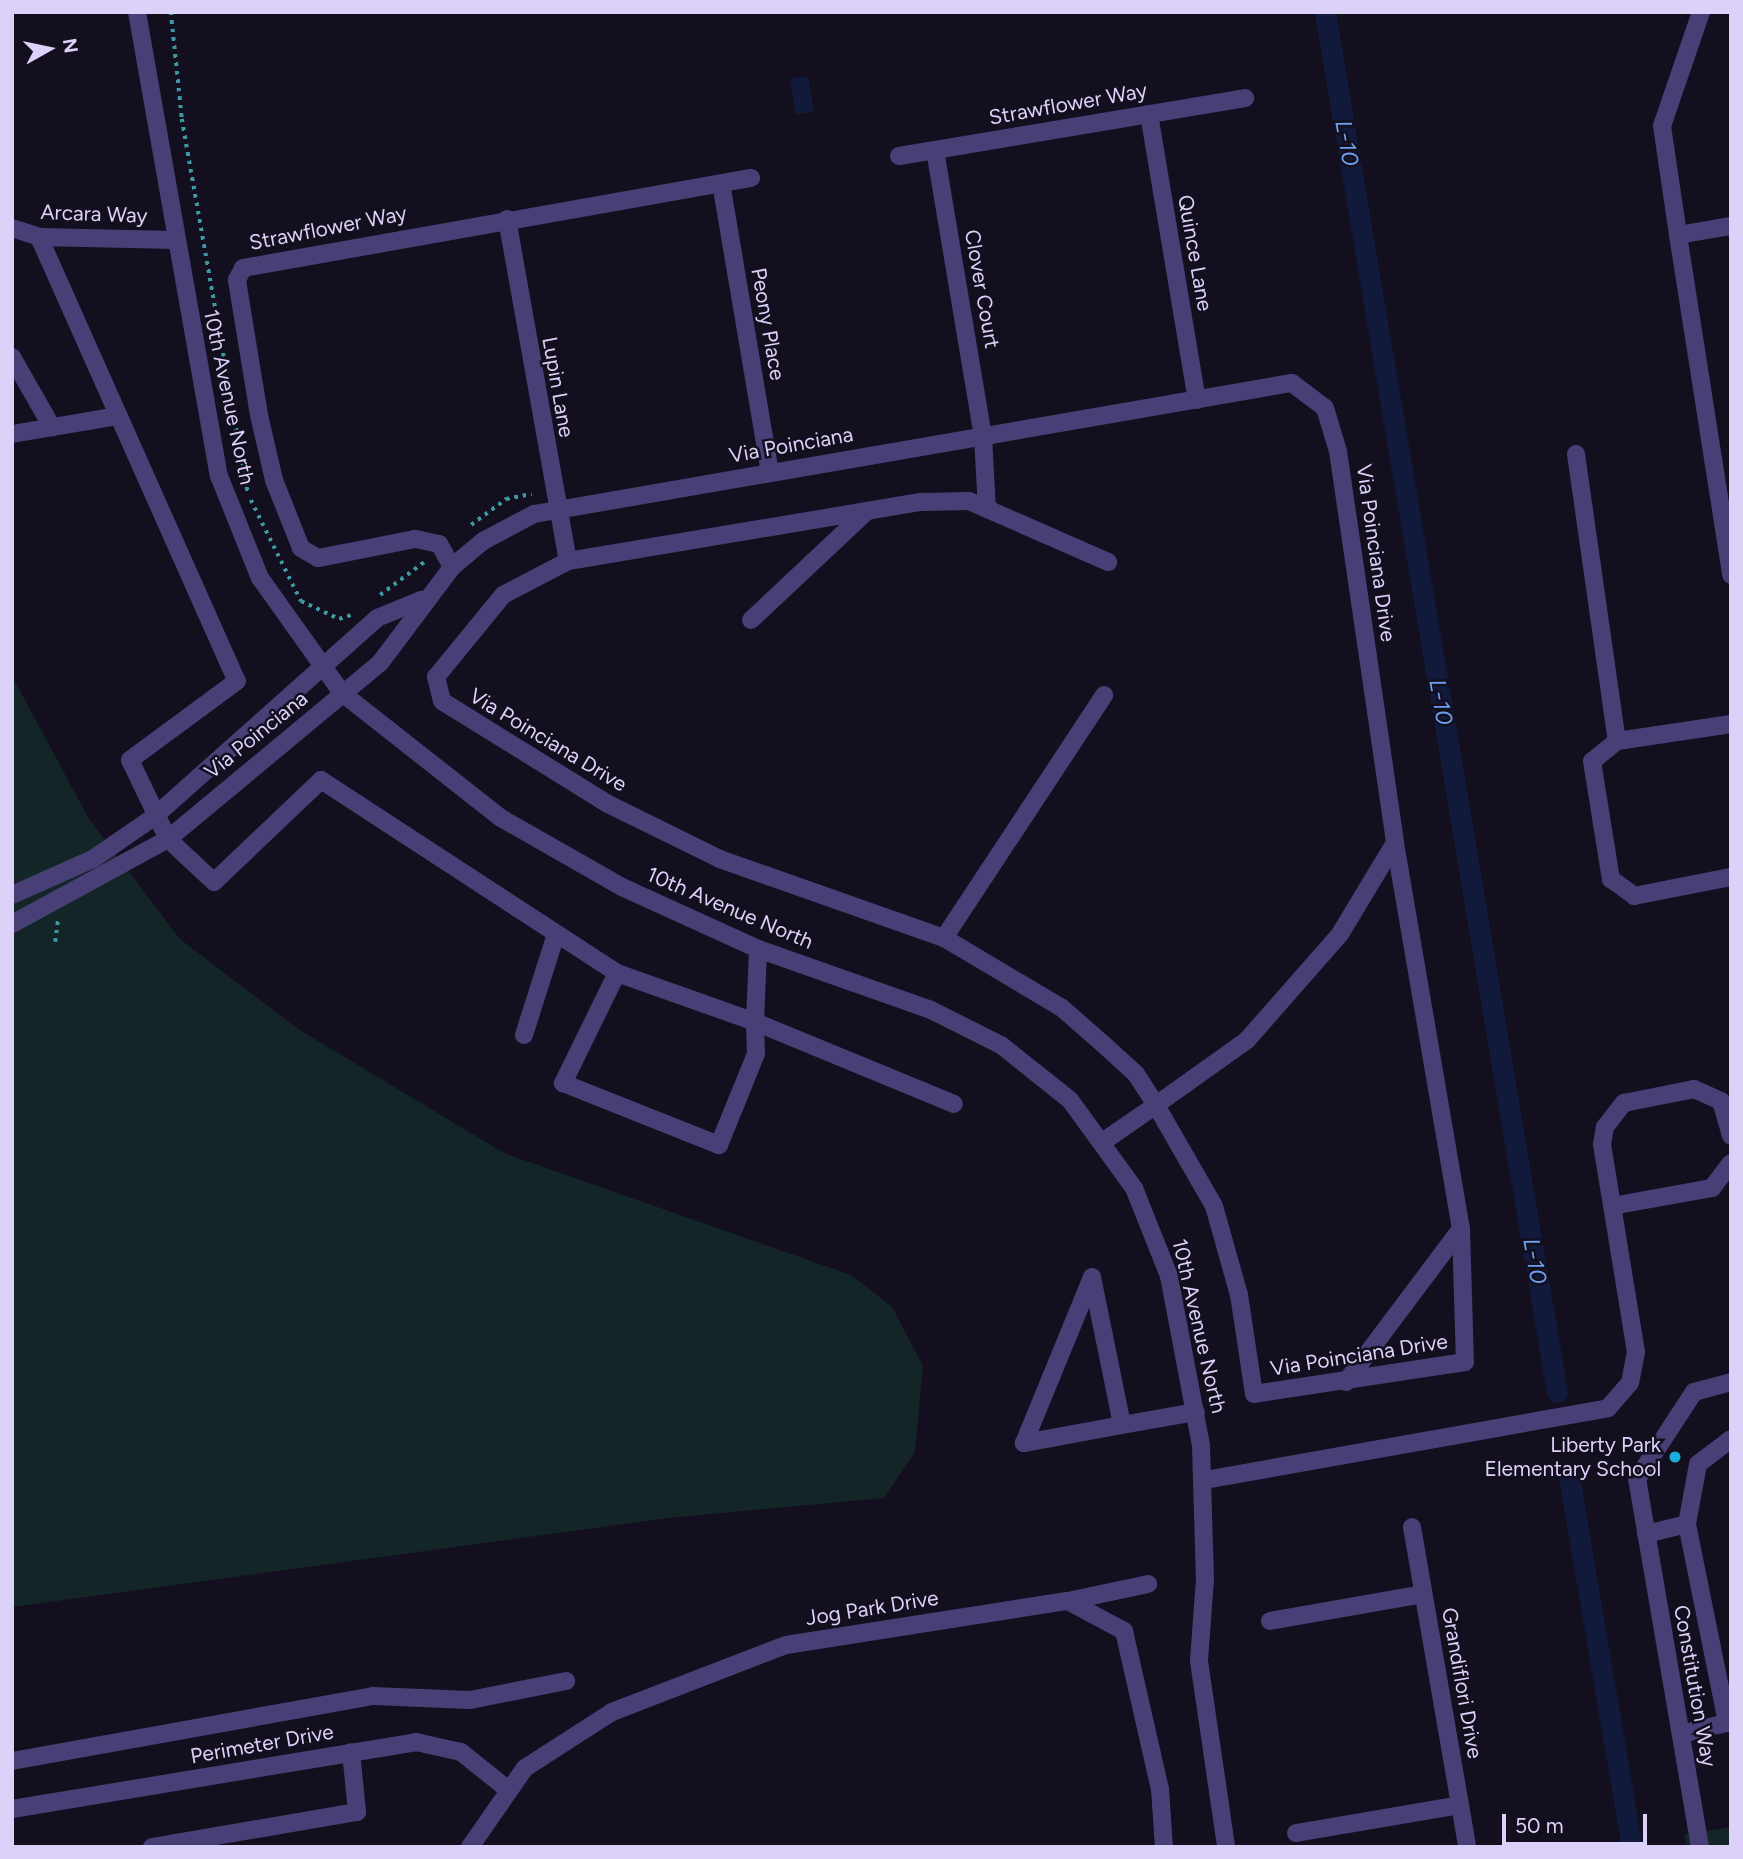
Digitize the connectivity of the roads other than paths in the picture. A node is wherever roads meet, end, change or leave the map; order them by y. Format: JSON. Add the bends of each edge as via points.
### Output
{"nodes":[{"id":1,"x":137,"y":12,"type":"edge"},
{"id":2,"x":1701,"y":12,"type":"edge"},
{"id":3,"x":1245,"y":98,"type":"dead end"},
{"id":4,"x":1149,"y":114,"type":"junction"},
{"id":5,"x":935,"y":150,"type":"junction"},
{"id":6,"x":899,"y":156,"type":"dead end"},
{"id":7,"x":751,"y":178,"type":"dead end"},
{"id":8,"x":721,"y":183,"type":"junction"},
{"id":9,"x":507,"y":219,"type":"junction"},
{"id":10,"x":1731,"y":226,"type":"edge"},
{"id":11,"x":12,"y":228,"type":"edge"},
{"id":12,"x":1678,"y":236,"type":"junction"},
{"id":13,"x":38,"y":237,"type":"junction"},
{"id":14,"x":175,"y":240,"type":"junction"},
{"id":15,"x":12,"y":357,"type":"edge"},
{"id":16,"x":1197,"y":400,"type":"junction"},
{"id":17,"x":118,"y":416,"type":"junction"},
{"id":18,"x":52,"y":427,"type":"junction"},
{"id":19,"x":12,"y":434,"type":"edge"},
{"id":20,"x":983,"y":436,"type":"junction"},
{"id":21,"x":1576,"y":454,"type":"dead end"},
{"id":22,"x":770,"y":472,"type":"junction"},
{"id":23,"x":556,"y":508,"type":"junction"},
{"id":24,"x":987,"y":509,"type":"junction"},
{"id":25,"x":867,"y":511,"type":"junction"},
{"id":26,"x":568,"y":561,"type":"junction"},
{"id":27,"x":1108,"y":562,"type":"dead end"},
{"id":28,"x":452,"y":567,"type":"junction"},
{"id":29,"x":1731,"y":575,"type":"edge"},
{"id":30,"x":421,"y":600,"type":"junction"},
{"id":31,"x":751,"y":620,"type":"dead end"},
{"id":32,"x":321,"y":667,"type":"junction"},
{"id":33,"x":342,"y":693,"type":"junction"},
{"id":34,"x":1104,"y":695,"type":"dead end"},
{"id":35,"x":1731,"y":724,"type":"edge"},
{"id":36,"x":1617,"y":741,"type":"junction"},
{"id":37,"x":155,"y":816,"type":"junction"},
{"id":38,"x":168,"y":839,"type":"junction"},
{"id":39,"x":1395,"y":843,"type":"junction"},
{"id":40,"x":84,"y":863,"type":"junction"},
{"id":41,"x":1731,"y":877,"type":"edge"},
{"id":42,"x":96,"y":880,"type":"junction"},
{"id":43,"x":12,"y":895,"type":"edge"},
{"id":44,"x":12,"y":924,"type":"edge"},
{"id":45,"x":555,"y":937,"type":"junction"},
{"id":46,"x":944,"y":938,"type":"junction"},
{"id":47,"x":758,"y":949,"type":"junction"},
{"id":48,"x":617,"y":973,"type":"junction"},
{"id":49,"x":755,"y":1022,"type":"junction"},
{"id":50,"x":524,"y":1035,"type":"dead end"},
{"id":51,"x":954,"y":1104,"type":"dead end"},
{"id":52,"x":1156,"y":1105,"type":"junction"},
{"id":53,"x":1731,"y":1136,"type":"edge"},
{"id":54,"x":1104,"y":1141,"type":"junction"},
{"id":55,"x":1731,"y":1163,"type":"edge"},
{"id":56,"x":1612,"y":1206,"type":"junction"},
{"id":57,"x":1461,"y":1229,"type":"junction"},
{"id":58,"x":1346,"y":1382,"type":"junction"},
{"id":59,"x":1731,"y":1382,"type":"edge"},
{"id":60,"x":1196,"y":1412,"type":"junction"},
{"id":61,"x":1122,"y":1424,"type":"junction"},
{"id":62,"x":1731,"y":1439,"type":"edge"},
{"id":63,"x":1205,"y":1480,"type":"junction"},
{"id":64,"x":1687,"y":1524,"type":"junction"},
{"id":65,"x":1412,"y":1527,"type":"dead end"},
{"id":66,"x":1646,"y":1534,"type":"junction"},
{"id":67,"x":1148,"y":1584,"type":"dead end"},
{"id":68,"x":1423,"y":1594,"type":"junction"},
{"id":69,"x":1068,"y":1601,"type":"junction"},
{"id":70,"x":1270,"y":1620,"type":"dead end"},
{"id":71,"x":566,"y":1681,"type":"dead end"},
{"id":72,"x":1729,"y":1723,"type":"edge"},
{"id":73,"x":1681,"y":1734,"type":"junction"},
{"id":74,"x":351,"y":1752,"type":"junction"},
{"id":75,"x":12,"y":1761,"type":"edge"},
{"id":76,"x":506,"y":1788,"type":"junction"},
{"id":77,"x":1460,"y":1805,"type":"junction"},
{"id":78,"x":12,"y":1809,"type":"edge"},
{"id":79,"x":1296,"y":1833,"type":"dead end"},
{"id":80,"x":152,"y":1847,"type":"edge"},
{"id":81,"x":470,"y":1847,"type":"edge"},
{"id":82,"x":1164,"y":1847,"type":"edge"},
{"id":83,"x":1226,"y":1847,"type":"edge"},
{"id":84,"x":1467,"y":1847,"type":"edge"},
{"id":85,"x":1700,"y":1847,"type":"edge"}],
"edges":[{"from":1,"to":14,"type":"street","name":"10th Avenue North"},
{"from":2,"to":12,"type":"street","via":[[1662,126]]},
{"from":3,"to":4,"type":"street","name":"Strawflower Way"},
{"from":4,"to":5,"type":"street","name":"Strawflower Way"},
{"from":4,"to":16,"type":"street","name":"Quince Lane"},
{"from":5,"to":6,"type":"street","name":"Strawflower Way"},
{"from":5,"to":20,"type":"street","name":"Clover Court"},
{"from":7,"to":8,"type":"street","name":"Strawflower Way"},
{"from":8,"to":9,"type":"street","name":"Strawflower Way"},
{"from":8,"to":22,"type":"street","name":"Peony Place"},
{"from":9,"to":23,"type":"street","name":"Lupin Lane"},
{"from":9,"to":28,"type":"street","name":"Strawflower Way","via":[[255,262],[237,280],[274,480],[301,548],[318,558],[415,539],[443,549]]},
{"from":10,"to":12,"type":"street"},
{"from":11,"to":13,"type":"street","name":"Arcara Way"},
{"from":12,"to":29,"type":"street"},
{"from":13,"to":14,"type":"street","name":"Arcara Way"},
{"from":13,"to":17,"type":"street"},
{"from":14,"to":32,"type":"street","name":"10th Avenue North","via":[[219,476],[260,578]]},
{"from":15,"to":18,"type":"street"},
{"from":16,"to":20,"type":"street","name":"Via Poinciana"},
{"from":16,"to":39,"type":"street","name":"Via Poinciana Drive","via":[[1292,383],[1325,408],[1338,451]]},
{"from":17,"to":18,"type":"street"},
{"from":17,"to":37,"type":"street","via":[[237,681],[131,760]]},
{"from":18,"to":19,"type":"street"},
{"from":20,"to":22,"type":"street","name":"Via Poinciana"},
{"from":20,"to":24,"type":"street"},
{"from":21,"to":36,"type":"street"},
{"from":22,"to":23,"type":"street","name":"Via Poinciana"},
{"from":23,"to":26,"type":"street","name":"Lupin Lane"},
{"from":23,"to":28,"type":"street","name":"Via Poinciana","via":[[508,525]]},
{"from":24,"to":25,"type":"street","name":"Via Poinciana Drive","via":[[969,501]]},
{"from":24,"to":27,"type":"street","name":"Via Poinciana Drive"},
{"from":25,"to":26,"type":"street","name":"Via Poinciana Drive"},
{"from":25,"to":31,"type":"street"},
{"from":26,"to":46,"type":"street","name":"Via Poinciana Drive","via":[[503,595],[458,644],[436,677],[442,701],[608,804],[689,845]]},
{"from":28,"to":30,"type":"street","name":"Via Poinciana"},
{"from":30,"to":32,"type":"street","name":"Via Poinciana","via":[[377,618]]},
{"from":30,"to":33,"type":"street","name":"Via Poinciana","via":[[380,663]]},
{"from":32,"to":33,"type":"street","name":"10th Avenue North"},
{"from":32,"to":37,"type":"street","name":"Via Poinciana"},
{"from":33,"to":38,"type":"street","name":"Via Poinciana"},
{"from":33,"to":47,"type":"street","name":"10th Avenue North","via":[[440,776],[532,837],[622,887]]},
{"from":34,"to":46,"type":"street"},
{"from":35,"to":36,"type":"street"},
{"from":36,"to":41,"type":"street","via":[[1592,761],[1611,878],[1634,896]]},
{"from":37,"to":38,"type":"street"},
{"from":37,"to":40,"type":"street","name":"Via Poinciana"},
{"from":38,"to":42,"type":"street","name":"Via Poinciana"},
{"from":38,"to":45,"type":"street","via":[[214,882],[321,780]]},
{"from":39,"to":52,"type":"street","via":[[1340,934],[1247,1040]]},
{"from":39,"to":57,"type":"street","name":"Via Poinciana Drive"},
{"from":40,"to":42,"type":"street"},
{"from":40,"to":43,"type":"street","name":"Via Poinciana"},
{"from":42,"to":44,"type":"street","name":"Via Poinciana"},
{"from":45,"to":48,"type":"street"},
{"from":45,"to":50,"type":"street"},
{"from":46,"to":52,"type":"street","name":"Via Poinciana Drive","via":[[1062,1008],[1136,1074]]},
{"from":47,"to":49,"type":"street"},
{"from":47,"to":54,"type":"street","name":"10th Avenue North","via":[[931,1010],[1001,1045],[1070,1100]]},
{"from":48,"to":49,"type":"street"},
{"from":48,"to":49,"type":"street","via":[[563,1083],[719,1145],[756,1054]]},
{"from":49,"to":51,"type":"street"},
{"from":52,"to":54,"type":"street"},
{"from":52,"to":58,"type":"street","name":"Via Poinciana Drive","via":[[1214,1206],[1239,1294],[1254,1394]]},
{"from":53,"to":56,"type":"street","via":[[1721,1101],[1708,1092],[1694,1089],[1624,1104],[1613,1112],[1602,1145]]},
{"from":54,"to":60,"type":"street","name":"10th Avenue North","via":[[1154,1231]]},
{"from":55,"to":56,"type":"street","via":[[1712,1188]]},
{"from":56,"to":63,"type":"street","via":[[1636,1352],[1630,1383],[1608,1408]]},
{"from":57,"to":58,"type":"street"},
{"from":57,"to":58,"type":"street","name":"Via Poinciana Drive","via":[[1465,1362]]},
{"from":59,"to":66,"type":"street","name":"Constitution Way","via":[[1694,1392],[1637,1479]]},
{"from":60,"to":61,"type":"street"},
{"from":60,"to":63,"type":"street","name":"10th Avenue North"},
{"from":61,"to":61,"type":"street","via":[[1119,1411],[1092,1277],[1024,1443]]},
{"from":62,"to":64,"type":"street","via":[[1698,1464]]},
{"from":63,"to":83,"type":"street","name":"10th Avenue North","via":[[1199,1661]]},
{"from":64,"to":66,"type":"street"},
{"from":64,"to":72,"type":"street"},
{"from":65,"to":68,"type":"street","name":"Grandiflori Drive"},
{"from":66,"to":73,"type":"street","name":"Constitution Way"},
{"from":67,"to":69,"type":"street","name":"Jog Park Drive"},
{"from":68,"to":70,"type":"street"},
{"from":68,"to":77,"type":"street","name":"Grandiflori Drive"},
{"from":69,"to":76,"type":"street","name":"Jog Park Drive","via":[[786,1645],[581,1727]]},
{"from":69,"to":82,"type":"street","via":[[1124,1631],[1160,1788]]},
{"from":71,"to":75,"type":"street","via":[[470,1700],[373,1696]]},
{"from":72,"to":73,"type":"street"},
{"from":73,"to":85,"type":"street","name":"Constitution Way"},
{"from":74,"to":76,"type":"street","name":"Perimeter Drive","via":[[439,1745],[473,1760]]},
{"from":74,"to":78,"type":"street","name":"Perimeter Drive"},
{"from":74,"to":80,"type":"street","via":[[357,1812]]},
{"from":76,"to":81,"type":"street","name":"Jog Park Drive"},
{"from":77,"to":79,"type":"street"},
{"from":77,"to":84,"type":"street","name":"Grandiflori Drive"}]}
